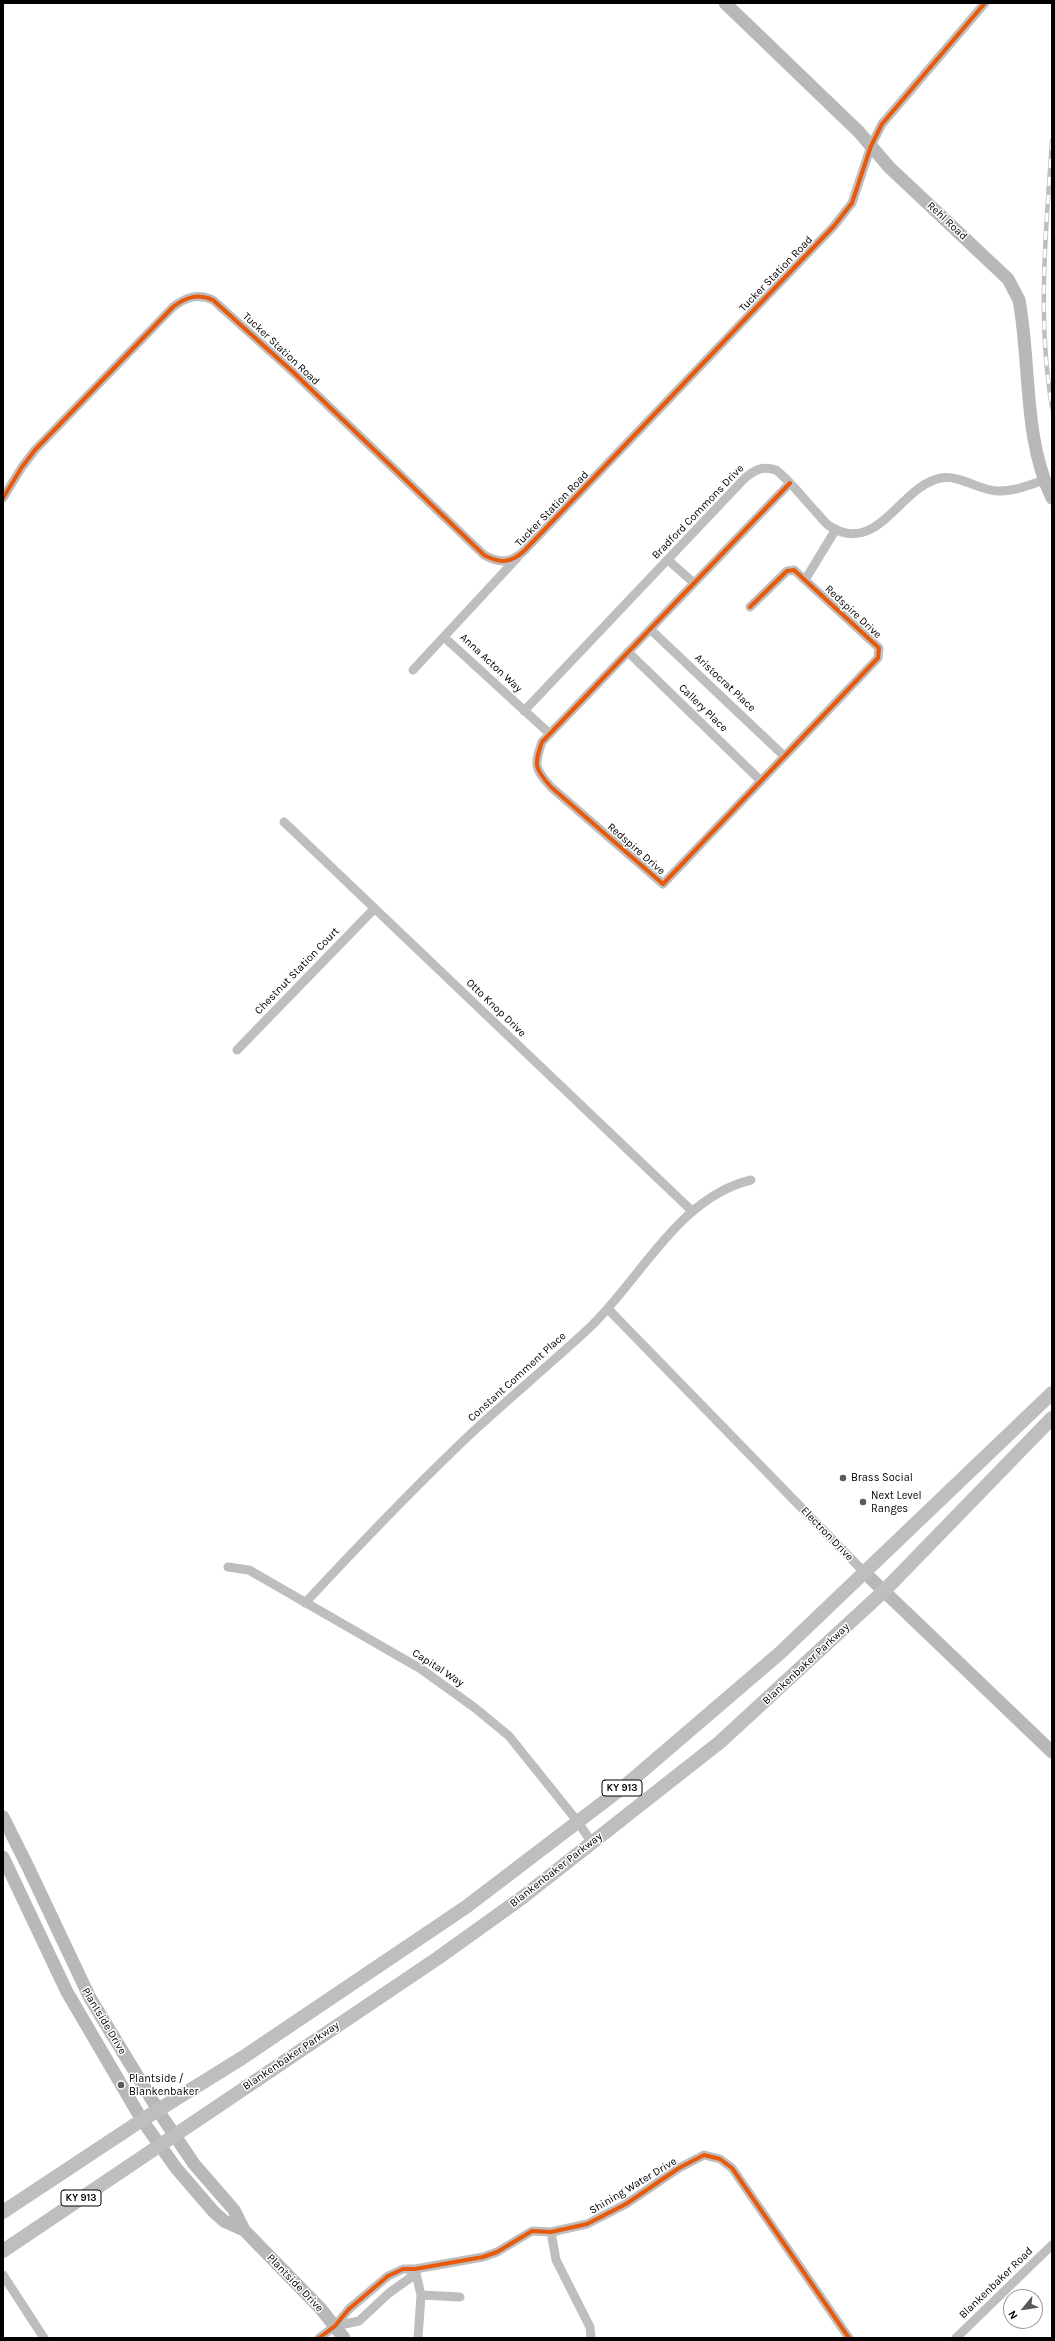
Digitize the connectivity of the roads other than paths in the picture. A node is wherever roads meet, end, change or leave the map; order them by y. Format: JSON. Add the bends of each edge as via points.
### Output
{"nodes":[{"id":1,"x":725,"y":3,"type":"edge"},
{"id":2,"x":985,"y":3,"type":"edge"},
{"id":3,"x":871,"y":146,"type":"junction"},
{"id":4,"x":1044,"y":480,"type":"junction"},
{"id":5,"x":790,"y":483,"type":"junction"},
{"id":6,"x":3,"y":498,"type":"edge"},
{"id":7,"x":1052,"y":498,"type":"edge"},
{"id":8,"x":836,"y":529,"type":"junction"},
{"id":9,"x":520,"y":555,"type":"junction"},
{"id":10,"x":668,"y":560,"type":"junction"},
{"id":11,"x":805,"y":580,"type":"junction"},
{"id":12,"x":694,"y":584,"type":"junction"},
{"id":13,"x":750,"y":607,"type":"dead end"},
{"id":14,"x":650,"y":629,"type":"junction"},
{"id":15,"x":444,"y":637,"type":"junction"},
{"id":16,"x":628,"y":652,"type":"junction"},
{"id":17,"x":414,"y":670,"type":"dead end"},
{"id":18,"x":524,"y":711,"type":"junction"},
{"id":19,"x":550,"y":734,"type":"junction"},
{"id":20,"x":784,"y":755,"type":"junction"},
{"id":21,"x":761,"y":780,"type":"junction"},
{"id":22,"x":284,"y":822,"type":"dead end"},
{"id":23,"x":374,"y":909,"type":"junction"},
{"id":24,"x":237,"y":1050,"type":"dead end"},
{"id":25,"x":750,"y":1180,"type":"dead end"},
{"id":26,"x":692,"y":1211,"type":"junction"},
{"id":27,"x":608,"y":1309,"type":"junction"},
{"id":28,"x":1052,"y":1393,"type":"edge"},
{"id":29,"x":1052,"y":1418,"type":"edge"},
{"id":30,"x":228,"y":1567,"type":"dead end"},
{"id":31,"x":865,"y":1573,"type":"junction"},
{"id":32,"x":884,"y":1592,"type":"junction"},
{"id":33,"x":305,"y":1603,"type":"junction"},
{"id":34,"x":1052,"y":1752,"type":"edge"},
{"id":35,"x":3,"y":1817,"type":"edge"},
{"id":36,"x":578,"y":1822,"type":"junction"},
{"id":37,"x":592,"y":1843,"type":"junction"},
{"id":38,"x":3,"y":1857,"type":"edge"},
{"id":39,"x":44,"y":1900,"type":"junction"},
{"id":40,"x":27,"y":1908,"type":"junction"},
{"id":41,"x":158,"y":2110,"type":"junction"},
{"id":42,"x":142,"y":2120,"type":"junction"},
{"id":43,"x":175,"y":2135,"type":"junction"},
{"id":44,"x":159,"y":2145,"type":"junction"},
{"id":45,"x":3,"y":2212,"type":"edge"},
{"id":46,"x":244,"y":2230,"type":"junction"},
{"id":47,"x":551,"y":2232,"type":"junction"},
{"id":48,"x":1052,"y":2245,"type":"edge"},
{"id":49,"x":3,"y":2251,"type":"edge"},
{"id":50,"x":415,"y":2269,"type":"junction"},
{"id":51,"x":3,"y":2275,"type":"edge"},
{"id":52,"x":421,"y":2295,"type":"junction"},
{"id":53,"x":460,"y":2297,"type":"dead end"},
{"id":54,"x":335,"y":2326,"type":"junction"},
{"id":55,"x":44,"y":2338,"type":"edge"},
{"id":56,"x":319,"y":2338,"type":"edge"},
{"id":57,"x":344,"y":2338,"type":"edge"},
{"id":58,"x":418,"y":2338,"type":"edge"},
{"id":59,"x":591,"y":2338,"type":"edge"},
{"id":60,"x":849,"y":2338,"type":"edge"},
{"id":61,"x":956,"y":2338,"type":"edge"}],
"edges":[{"from":1,"to":3,"type":"street","name":"Rehl Road"},
{"from":2,"to":3,"type":"street","name":"Tucker Station Road","via":[[888,115]]},
{"from":3,"to":4,"type":"street","name":"Rehl Road","via":[[889,168],[991,261],[1008,279],[1015,292],[1020,308],[1036,447]]},
{"from":3,"to":9,"type":"street","name":"Tucker Station Road","via":[[852,203],[834,226]]},
{"from":4,"to":7,"type":"street","name":"Rehl Road"},
{"from":4,"to":8,"type":"street","name":"Bradford Commons Drive","via":[[1011,490],[996,491],[956,478],[932,480],[870,531],[855,533]]},
{"from":5,"to":8,"type":"street","name":"Bradford Commons Drive","via":[[828,525]]},
{"from":5,"to":10,"type":"street","name":"Bradford Commons Drive","via":[[776,470],[766,467],[754,471]]},
{"from":5,"to":12,"type":"street","name":"Redspire Drive"},
{"from":6,"to":9,"type":"street","name":"Tucker Station Road","via":[[35,450],[173,306],[187,298],[203,296],[213,300],[293,372],[484,555],[500,562]]},
{"from":8,"to":11,"type":"street"},
{"from":9,"to":15,"type":"street","name":"Anna Acton Way"},
{"from":10,"to":12,"type":"street"},
{"from":10,"to":18,"type":"street","name":"Bradford Commons Drive"},
{"from":11,"to":13,"type":"street","name":"Redspire Drive","via":[[794,570],[787,571]]},
{"from":11,"to":20,"type":"street","name":"Redspire Drive","via":[[879,648],[878,658]]},
{"from":12,"to":14,"type":"street","name":"Redspire Drive"},
{"from":14,"to":16,"type":"street","name":"Redspire Drive"},
{"from":14,"to":20,"type":"street","name":"Aristocrat Place"},
{"from":15,"to":17,"type":"street"},
{"from":15,"to":18,"type":"street","name":"Anna Acton Way"},
{"from":16,"to":19,"type":"street","name":"Redspire Drive"},
{"from":16,"to":21,"type":"street","name":"Callery Place"},
{"from":18,"to":19,"type":"street","name":"Anna Acton Way"},
{"from":19,"to":21,"type":"street","name":"Redspire Drive","via":[[542,742],[535,761],[538,773],[663,884]]},
{"from":20,"to":21,"type":"street","name":"Redspire Drive"},
{"from":22,"to":23,"type":"street","name":"Otto Knop Drive"},
{"from":23,"to":24,"type":"street","name":"Chestnut Station Court"},
{"from":23,"to":26,"type":"street","name":"Otto Knop Drive"},
{"from":25,"to":26,"type":"street","name":"Constant Comment Place","via":[[720,1192]]},
{"from":26,"to":27,"type":"street","name":"Constant Comment Place","via":[[627,1283]]},
{"from":27,"to":31,"type":"street","name":"Electron Drive"},
{"from":27,"to":33,"type":"street","name":"Constant Comment Place","via":[[587,1331],[477,1428],[407,1496]]},
{"from":28,"to":31,"type":"main road","number":"KY 913"},
{"from":29,"to":32,"type":"main road","name":"Blankenbaker Parkway","number":"KY 913"},
{"from":30,"to":33,"type":"street","name":"Capital Way","via":[[249,1570]]},
{"from":31,"to":32,"type":"street","name":"Electron Drive"},
{"from":31,"to":36,"type":"main road","number":"KY 913","via":[[722,1705]]},
{"from":32,"to":34,"type":"street","name":"Electron Drive"},
{"from":32,"to":37,"type":"main road","name":"Blankenbaker Parkway","number":"KY 913","via":[[720,1742]]},
{"from":33,"to":36,"type":"street","name":"Capital Way","via":[[421,1669],[475,1708],[509,1736]]},
{"from":35,"to":39,"type":"street","name":"Plantside Drive"},
{"from":36,"to":37,"type":"street","name":"Capital Way"},
{"from":36,"to":41,"type":"main road","number":"KY 913","via":[[466,1907],[242,2058]]},
{"from":37,"to":43,"type":"main road","name":"Blankenbaker Parkway","number":"KY 913","via":[[438,1958]]},
{"from":38,"to":40,"type":"street","name":"Plantside Drive"},
{"from":39,"to":40,"type":"street"},
{"from":39,"to":41,"type":"street","name":"Plantside Drive","via":[[90,1998]]},
{"from":40,"to":42,"type":"street","name":"Plantside Drive","via":[[67,1992]]},
{"from":41,"to":42,"type":"main road","number":"KY 913"},
{"from":41,"to":43,"type":"street","name":"Plantside Drive"},
{"from":42,"to":44,"type":"street","name":"Plantside Drive"},
{"from":42,"to":45,"type":"main road","number":"KY 913"},
{"from":43,"to":44,"type":"main road","name":"Blankenbaker Parkway","number":"KY 913"},
{"from":43,"to":46,"type":"street","name":"Plantside Drive","via":[[194,2164],[234,2210]]},
{"from":44,"to":46,"type":"street","name":"Plantside Drive","via":[[213,2211],[224,2221]]},
{"from":44,"to":49,"type":"main road","name":"Blankenbaker Parkway","number":"KY 913"},
{"from":46,"to":54,"type":"street","name":"Plantside Drive"},
{"from":47,"to":50,"type":"street","name":"Shining Water Drive","via":[[532,2231],[497,2252],[483,2257]]},
{"from":47,"to":59,"type":"street","via":[[556,2260],[590,2327]]},
{"from":47,"to":60,"type":"street","name":"Shining Water Drive","via":[[587,2224],[606,2215],[704,2155],[720,2160],[732,2168]]},
{"from":48,"to":61,"type":"street","name":"Blankenbaker Road"},
{"from":50,"to":52,"type":"street"},
{"from":50,"to":54,"type":"street","name":"Shining Water Drive","via":[[410,2278],[358,2321]]},
{"from":50,"to":54,"type":"street","name":"Shining Water Drive","via":[[403,2269],[388,2276],[349,2309]]},
{"from":51,"to":55,"type":"street"},
{"from":52,"to":53,"type":"street"},
{"from":52,"to":58,"type":"street"},
{"from":54,"to":56,"type":"street","name":"Shining Water Drive"},
{"from":54,"to":57,"type":"street","name":"Plantside Drive"}]}
